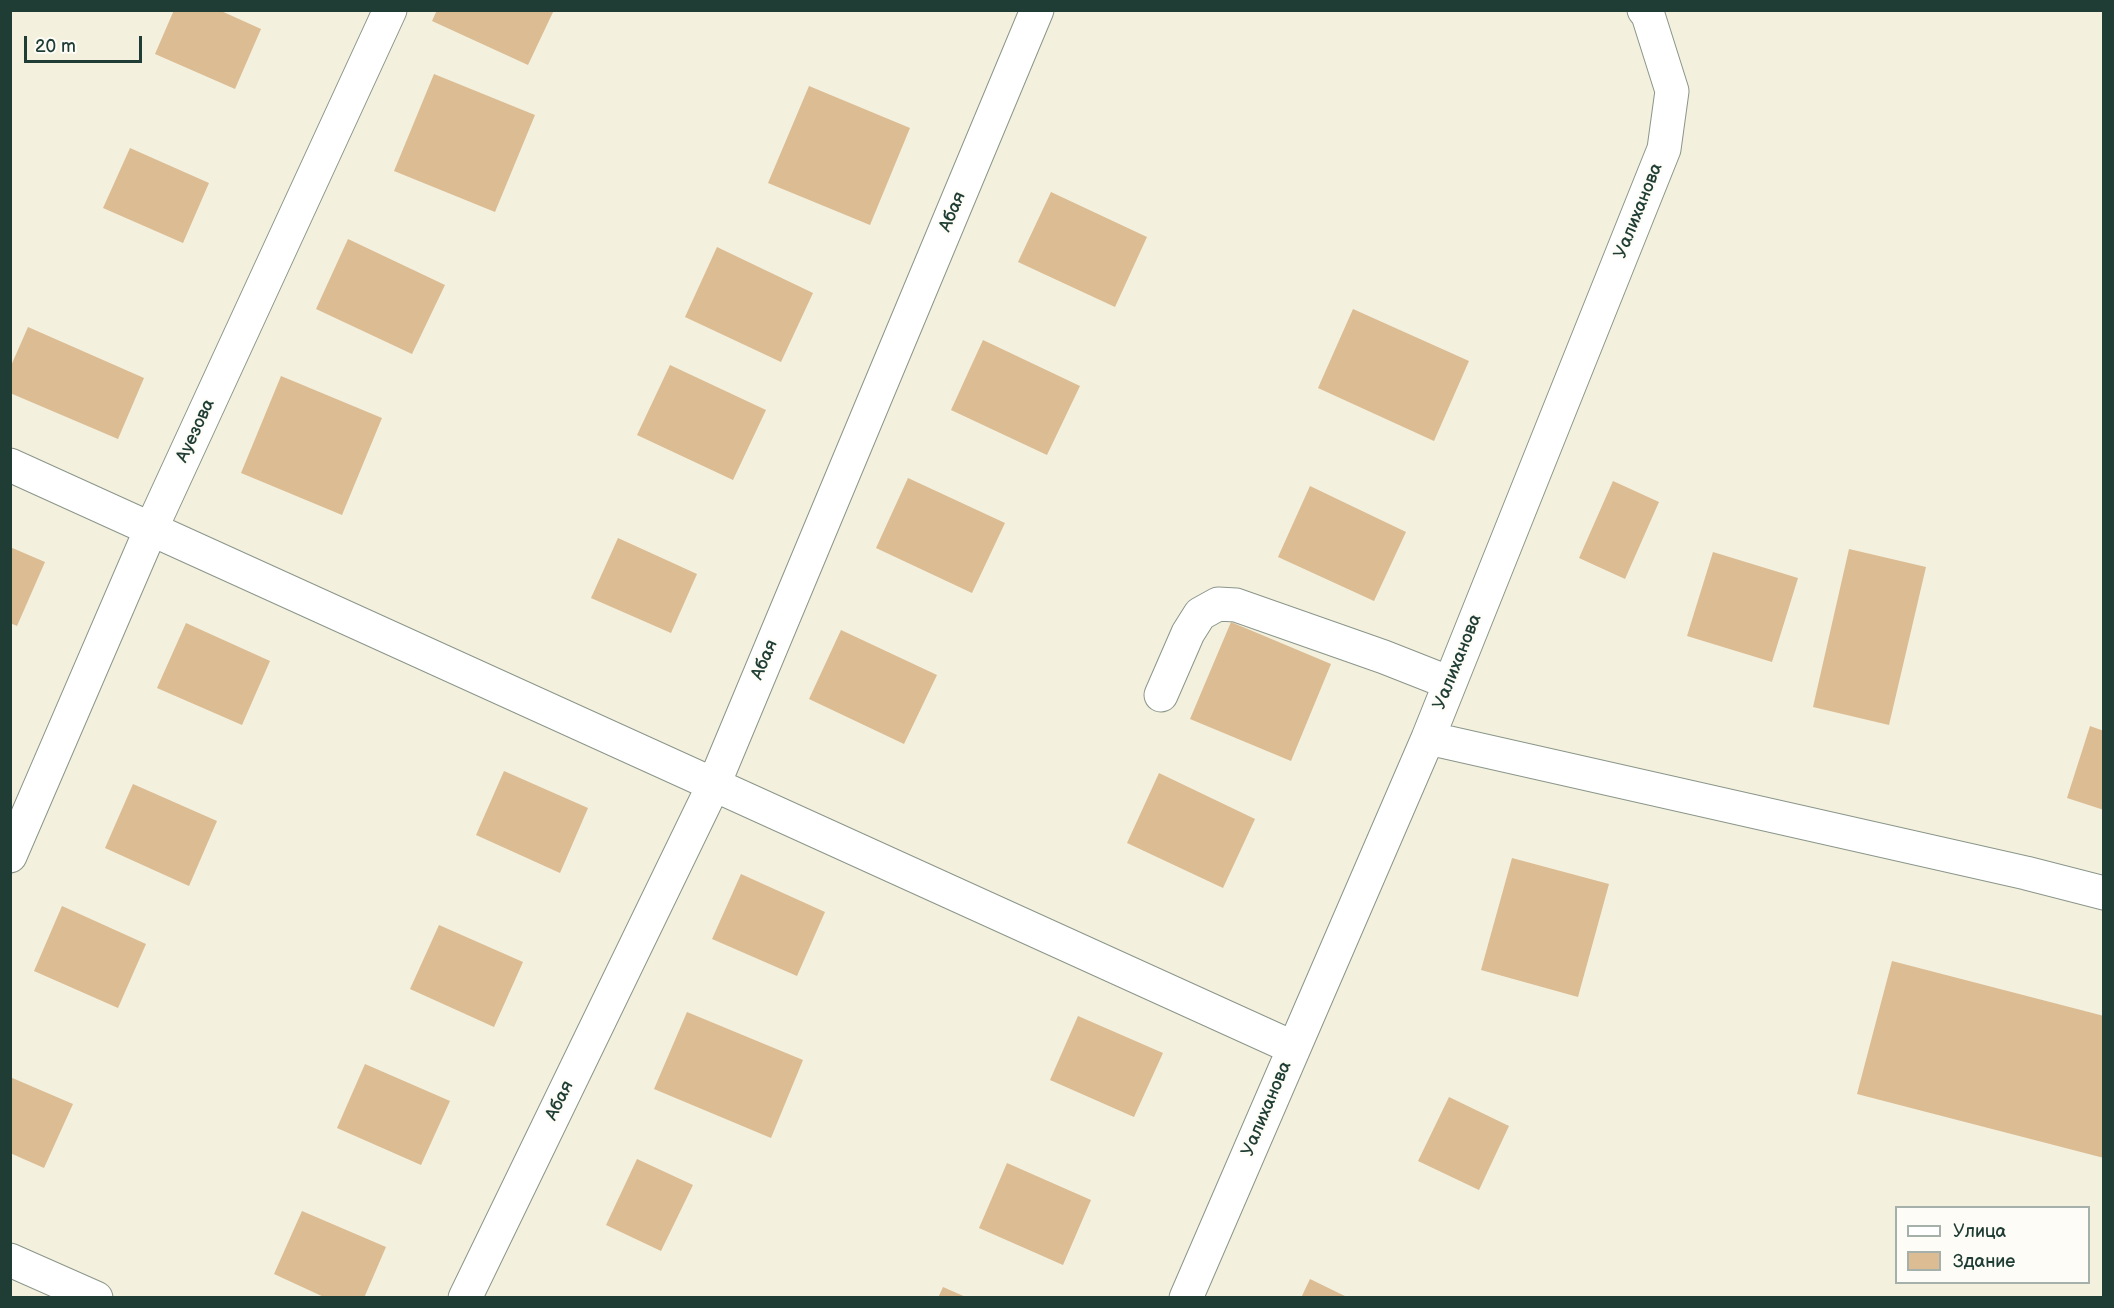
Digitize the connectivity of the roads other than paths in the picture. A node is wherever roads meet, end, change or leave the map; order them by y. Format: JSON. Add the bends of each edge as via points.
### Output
{"nodes":[{"id":1,"x":390,"y":10,"type":"edge"},
{"id":2,"x":1037,"y":10,"type":"edge"},
{"id":3,"x":1647,"y":12,"type":"edge"},
{"id":4,"x":10,"y":465,"type":"edge"},
{"id":5,"x":151,"y":529,"type":"junction"},
{"id":6,"x":1450,"y":683,"type":"junction"},
{"id":7,"x":1161,"y":695,"type":"dead end"},
{"id":8,"x":1428,"y":738,"type":"junction"},
{"id":9,"x":714,"y":784,"type":"junction"},
{"id":10,"x":10,"y":856,"type":"edge"},
{"id":11,"x":2103,"y":893,"type":"edge"},
{"id":12,"x":1294,"y":1048,"type":"junction"},
{"id":13,"x":10,"y":1260,"type":"edge"},
{"id":14,"x":96,"y":1298,"type":"edge"},
{"id":15,"x":465,"y":1298,"type":"edge"},
{"id":16,"x":1186,"y":1298,"type":"edge"}],
"edges":[{"from":1,"to":5,"type":"street","name":"Ауезова"},
{"from":2,"to":9,"type":"street","name":"Абая"},
{"from":3,"to":6,"type":"street","name":"Уалиханова","via":[[1672,91],[1664,149]]},
{"from":4,"to":5,"type":"street"},
{"from":5,"to":9,"type":"street"},
{"from":5,"to":10,"type":"street","name":"Ауезова"},
{"from":6,"to":7,"type":"street","via":[[1236,605],[1218,604],[1200,614],[1188,633]]},
{"from":6,"to":8,"type":"street","name":"Уалиханова"},
{"from":8,"to":11,"type":"street"},
{"from":8,"to":12,"type":"street","name":"Уалиханова"},
{"from":9,"to":12,"type":"street"},
{"from":9,"to":15,"type":"street","name":"Абая"},
{"from":12,"to":16,"type":"street","name":"Уалиханова"},
{"from":13,"to":14,"type":"street"}]}
